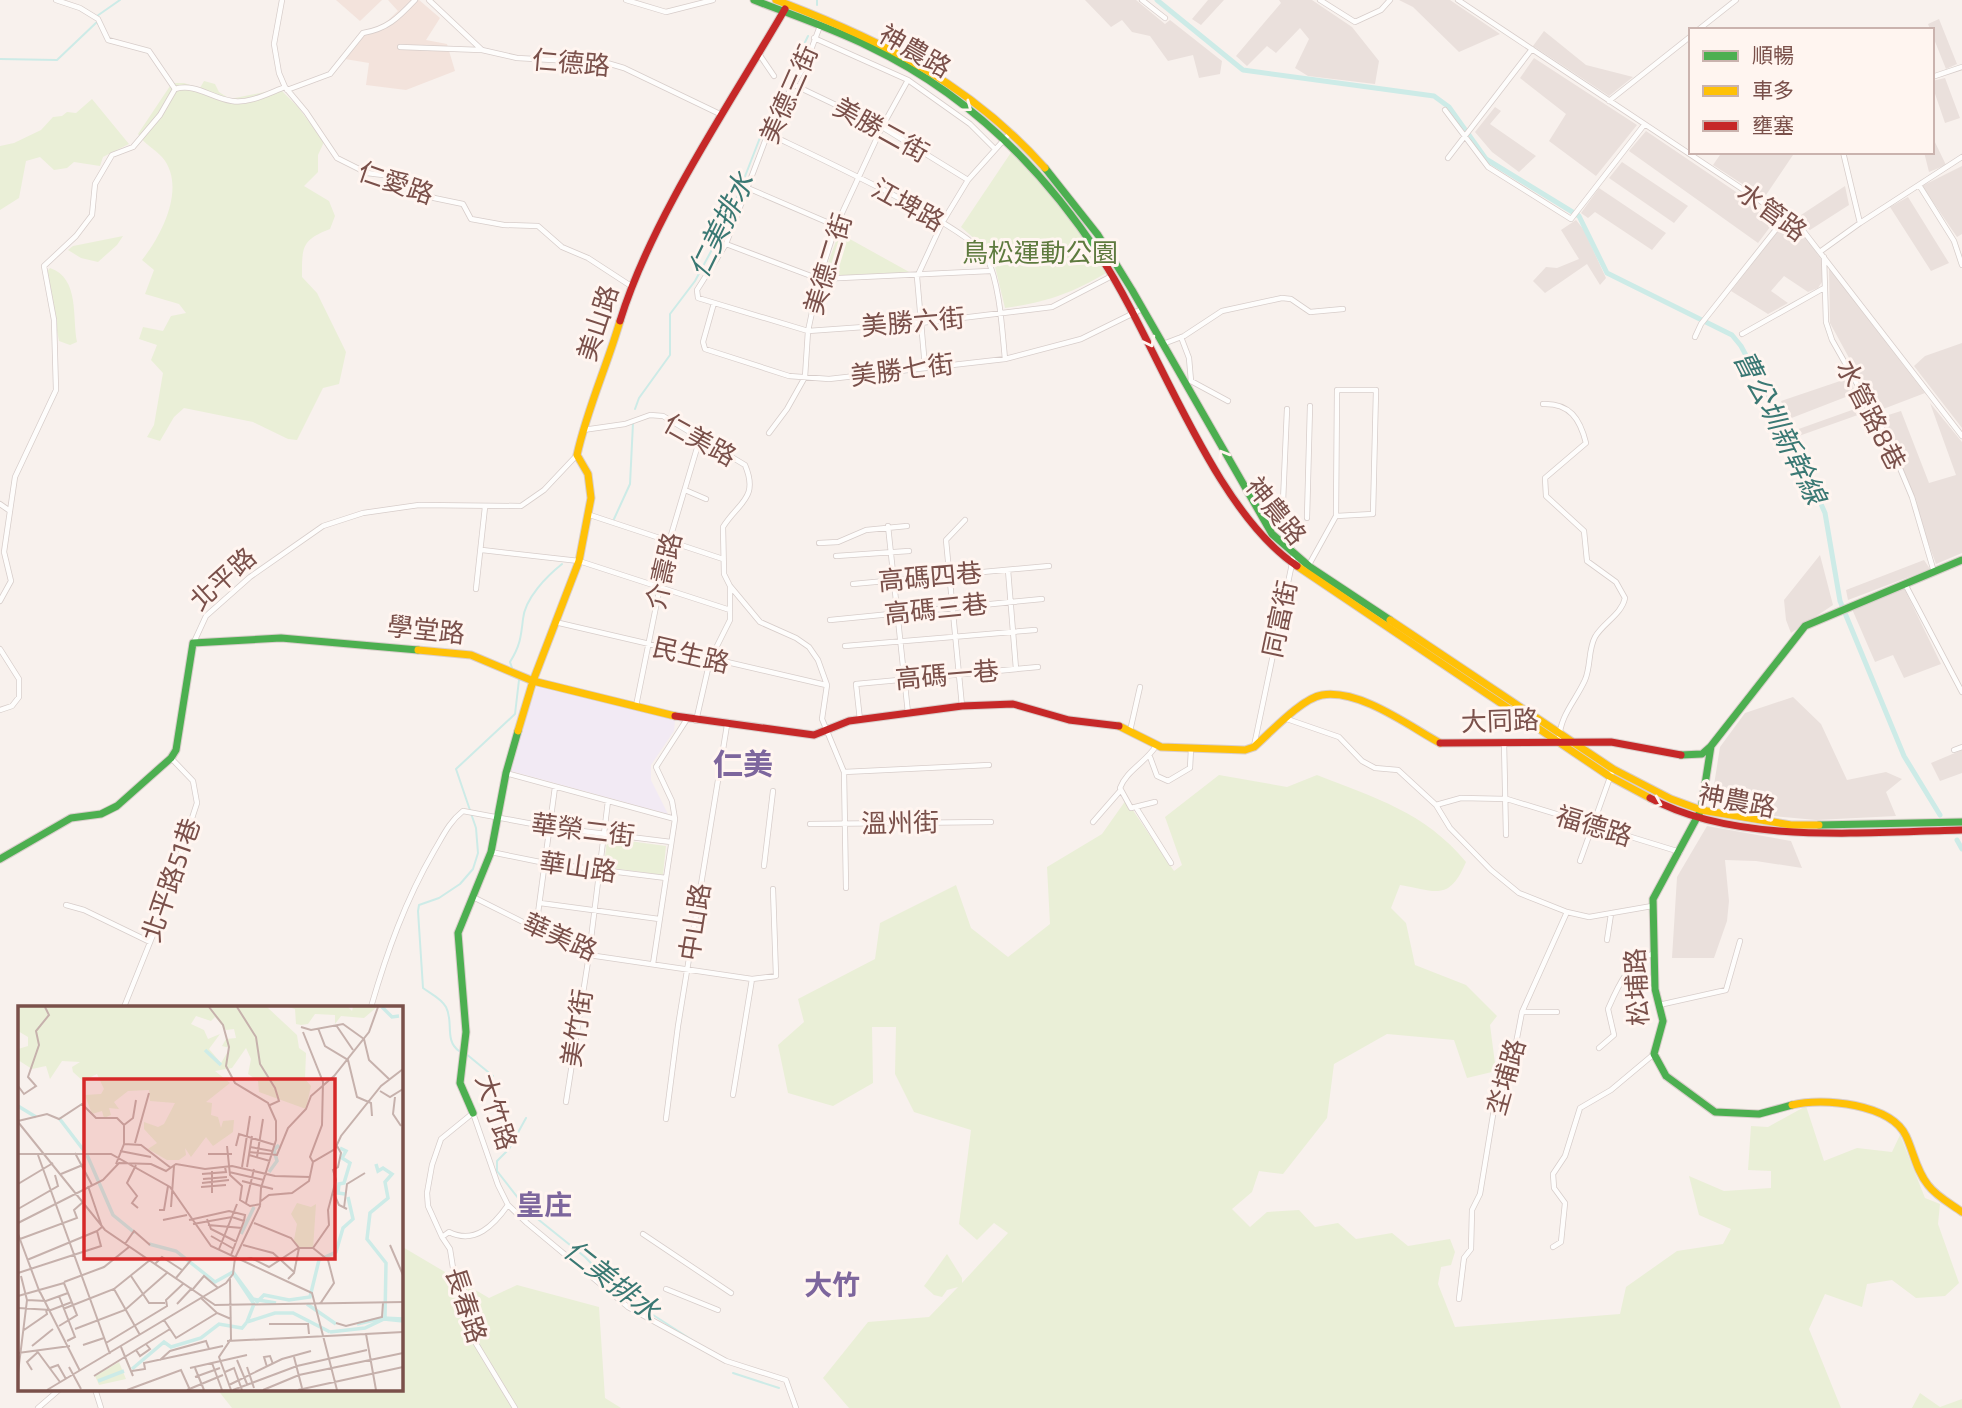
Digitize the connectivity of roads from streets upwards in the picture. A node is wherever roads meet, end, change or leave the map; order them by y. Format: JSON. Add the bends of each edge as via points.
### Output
{"nodes":[{"id":1,"x":55,"y":0,"type":"edge"},
{"id":2,"x":282,"y":0,"type":"edge"},
{"id":3,"x":415,"y":0,"type":"edge"},
{"id":4,"x":429,"y":0,"type":"edge"},
{"id":5,"x":626,"y":0,"type":"edge"},
{"id":6,"x":713,"y":0,"type":"edge"},
{"id":7,"x":754,"y":0,"type":"edge"},
{"id":8,"x":776,"y":0,"type":"edge"},
{"id":9,"x":1142,"y":0,"type":"edge"},
{"id":10,"x":1320,"y":0,"type":"edge"},
{"id":11,"x":1390,"y":0,"type":"edge"},
{"id":12,"x":1458,"y":0,"type":"edge"},
{"id":13,"x":1736,"y":0,"type":"edge"},
{"id":14,"x":785,"y":5,"type":"edge"},
{"id":15,"x":1165,"y":18,"type":"dead end"},
{"id":16,"x":820,"y":26,"type":"junction"},
{"id":17,"x":1701,"y":28,"type":"edge"},
{"id":18,"x":814,"y":38,"type":"junction"},
{"id":19,"x":1689,"y":38,"type":"edge"},
{"id":20,"x":400,"y":47,"type":"dead end"},
{"id":21,"x":482,"y":50,"type":"junction"},
{"id":22,"x":1532,"y":50,"type":"junction"},
{"id":23,"x":759,"y":54,"type":"junction"},
{"id":24,"x":1962,"y":66,"type":"edge"},
{"id":25,"x":1934,"y":75,"type":"edge"},
{"id":26,"x":774,"y":76,"type":"dead end"},
{"id":27,"x":908,"y":80,"type":"junction"},
{"id":28,"x":792,"y":84,"type":"junction"},
{"id":29,"x":175,"y":89,"type":"junction"},
{"id":30,"x":286,"y":89,"type":"junction"},
{"id":31,"x":1609,"y":101,"type":"junction"},
{"id":32,"x":1445,"y":110,"type":"dead end"},
{"id":33,"x":722,"y":115,"type":"junction"},
{"id":34,"x":1644,"y":125,"type":"junction"},
{"id":35,"x":882,"y":127,"type":"junction"},
{"id":36,"x":1011,"y":131,"type":"junction"},
{"id":37,"x":769,"y":134,"type":"junction"},
{"id":38,"x":1466,"y":136,"type":"junction"},
{"id":39,"x":1004,"y":137,"type":"junction"},
{"id":40,"x":995,"y":149,"type":"junction"},
{"id":41,"x":1843,"y":154,"type":"edge"},
{"id":42,"x":1962,"y":157,"type":"edge"},
{"id":43,"x":1448,"y":158,"type":"dead end"},
{"id":44,"x":858,"y":177,"type":"junction"},
{"id":45,"x":968,"y":180,"type":"junction"},
{"id":46,"x":1919,"y":185,"type":"junction"},
{"id":47,"x":750,"y":189,"type":"junction"},
{"id":48,"x":1785,"y":218,"type":"junction"},
{"id":49,"x":942,"y":223,"type":"junction"},
{"id":50,"x":1860,"y":223,"type":"junction"},
{"id":51,"x":836,"y":226,"type":"junction"},
{"id":52,"x":726,"y":244,"type":"junction"},
{"id":53,"x":1822,"y":253,"type":"junction"},
{"id":54,"x":1962,"y":265,"type":"edge"},
{"id":55,"x":990,"y":271,"type":"junction"},
{"id":56,"x":917,"y":277,"type":"junction"},
{"id":57,"x":1108,"y":278,"type":"dead end"},
{"id":58,"x":819,"y":279,"type":"junction"},
{"id":59,"x":631,"y":286,"type":"junction"},
{"id":60,"x":1825,"y":287,"type":"junction"},
{"id":61,"x":714,"y":303,"type":"junction"},
{"id":62,"x":1343,"y":309,"type":"dead end"},
{"id":63,"x":1138,"y":311,"type":"junction"},
{"id":64,"x":1000,"y":314,"type":"junction"},
{"id":65,"x":920,"y":323,"type":"junction"},
{"id":66,"x":808,"y":331,"type":"junction"},
{"id":67,"x":1742,"y":334,"type":"dead end"},
{"id":68,"x":1181,"y":337,"type":"junction"},
{"id":69,"x":1695,"y":337,"type":"dead end"},
{"id":70,"x":1162,"y":345,"type":"junction"},
{"id":71,"x":1006,"y":359,"type":"junction"},
{"id":72,"x":925,"y":367,"type":"junction"},
{"id":73,"x":804,"y":377,"type":"junction"},
{"id":74,"x":1228,"y":401,"type":"dead end"},
{"id":75,"x":1543,"y":404,"type":"dead end"},
{"id":76,"x":1310,"y":406,"type":"dead end"},
{"id":77,"x":1287,"y":409,"type":"dead end"},
{"id":78,"x":583,"y":430,"type":"junction"},
{"id":79,"x":769,"y":433,"type":"dead end"},
{"id":80,"x":1962,"y":436,"type":"edge"},
{"id":81,"x":700,"y":438,"type":"junction"},
{"id":82,"x":577,"y":455,"type":"junction"},
{"id":83,"x":685,"y":490,"type":"junction"},
{"id":84,"x":706,"y":499,"type":"dead end"},
{"id":85,"x":0,"y":504,"type":"edge"},
{"id":86,"x":485,"y":507,"type":"junction"},
{"id":87,"x":10,"y":511,"type":"junction"},
{"id":88,"x":590,"y":515,"type":"junction"},
{"id":89,"x":1336,"y":516,"type":"junction"},
{"id":90,"x":1307,"y":517,"type":"dead end"},
{"id":91,"x":965,"y":520,"type":"dead end"},
{"id":92,"x":888,"y":526,"type":"junction"},
{"id":93,"x":907,"y":526,"type":"dead end"},
{"id":94,"x":669,"y":542,"type":"junction"},
{"id":95,"x":819,"y":543,"type":"dead end"},
{"id":96,"x":482,"y":550,"type":"junction"},
{"id":97,"x":891,"y":551,"type":"junction"},
{"id":98,"x":909,"y":551,"type":"dead end"},
{"id":99,"x":1294,"y":554,"type":"junction"},
{"id":100,"x":836,"y":556,"type":"dead end"},
{"id":101,"x":723,"y":559,"type":"junction"},
{"id":102,"x":1962,"y":560,"type":"edge"},
{"id":103,"x":579,"y":561,"type":"junction"},
{"id":104,"x":1292,"y":563,"type":"junction"},
{"id":105,"x":1049,"y":566,"type":"dead end"},
{"id":106,"x":1008,"y":570,"type":"junction"},
{"id":107,"x":1308,"y":570,"type":"junction"},
{"id":108,"x":1934,"y":572,"type":"junction"},
{"id":109,"x":949,"y":575,"type":"junction"},
{"id":110,"x":894,"y":580,"type":"junction"},
{"id":111,"x":1904,"y":583,"type":"junction"},
{"id":112,"x":853,"y":584,"type":"dead end"},
{"id":113,"x":730,"y":586,"type":"junction"},
{"id":114,"x":476,"y":589,"type":"dead end"},
{"id":115,"x":660,"y":589,"type":"junction"},
{"id":116,"x":1042,"y":599,"type":"dead end"},
{"id":117,"x":0,"y":601,"type":"edge"},
{"id":118,"x":1011,"y":602,"type":"junction"},
{"id":119,"x":952,"y":607,"type":"junction"},
{"id":120,"x":730,"y":610,"type":"junction"},
{"id":121,"x":897,"y":614,"type":"junction"},
{"id":122,"x":830,"y":620,"type":"dead end"},
{"id":123,"x":555,"y":622,"type":"junction"},
{"id":124,"x":1035,"y":630,"type":"dead end"},
{"id":125,"x":1013,"y":633,"type":"junction"},
{"id":126,"x":956,"y":638,"type":"junction"},
{"id":127,"x":900,"y":641,"type":"junction"},
{"id":128,"x":193,"y":643,"type":"junction"},
{"id":129,"x":648,"y":646,"type":"junction"},
{"id":130,"x":845,"y":646,"type":"dead end"},
{"id":131,"x":0,"y":649,"type":"edge"},
{"id":132,"x":710,"y":660,"type":"junction"},
{"id":133,"x":1038,"y":667,"type":"dead end"},
{"id":134,"x":1016,"y":669,"type":"junction"},
{"id":135,"x":959,"y":673,"type":"junction"},
{"id":136,"x":904,"y":679,"type":"junction"},
{"id":137,"x":533,"y":681,"type":"junction"},
{"id":138,"x":827,"y":685,"type":"junction"},
{"id":139,"x":1140,"y":687,"type":"dead end"},
{"id":140,"x":1962,"y":692,"type":"edge"},
{"id":141,"x":636,"y":706,"type":"junction"},
{"id":142,"x":962,"y":706,"type":"junction"},
{"id":143,"x":0,"y":710,"type":"edge"},
{"id":144,"x":908,"y":713,"type":"junction"},
{"id":145,"x":687,"y":719,"type":"junction"},
{"id":146,"x":1286,"y":719,"type":"junction"},
{"id":147,"x":860,"y":720,"type":"junction"},
{"id":148,"x":696,"y":721,"type":"junction"},
{"id":149,"x":727,"y":725,"type":"junction"},
{"id":150,"x":826,"y":731,"type":"junction"},
{"id":151,"x":1130,"y":731,"type":"junction"},
{"id":152,"x":1559,"y":731,"type":"junction"},
{"id":153,"x":1559,"y":740,"type":"junction"},
{"id":154,"x":1504,"y":741,"type":"junction"},
{"id":155,"x":1575,"y":741,"type":"junction"},
{"id":156,"x":1156,"y":746,"type":"junction"},
{"id":157,"x":1711,"y":746,"type":"junction"},
{"id":158,"x":1254,"y":747,"type":"junction"},
{"id":159,"x":1962,"y":747,"type":"edge"},
{"id":160,"x":1191,"y":749,"type":"junction"},
{"id":161,"x":1954,"y":750,"type":"dead end"},
{"id":162,"x":1150,"y":756,"type":"junction"},
{"id":163,"x":171,"y":758,"type":"junction"},
{"id":164,"x":989,"y":765,"type":"dead end"},
{"id":165,"x":844,"y":772,"type":"junction"},
{"id":166,"x":1611,"y":772,"type":"junction"},
{"id":167,"x":506,"y":773,"type":"junction"},
{"id":168,"x":555,"y":786,"type":"junction"},
{"id":169,"x":773,"y":791,"type":"dead end"},
{"id":170,"x":1120,"y":791,"type":"junction"},
{"id":171,"x":1507,"y":799,"type":"junction"},
{"id":172,"x":608,"y":801,"type":"junction"},
{"id":173,"x":1155,"y":802,"type":"dead end"},
{"id":174,"x":1436,"y":805,"type":"junction"},
{"id":175,"x":1137,"y":809,"type":"junction"},
{"id":176,"x":1699,"y":814,"type":"junction"},
{"id":177,"x":495,"y":819,"type":"junction"},
{"id":178,"x":675,"y":819,"type":"junction"},
{"id":179,"x":991,"y":821,"type":"dead end"},
{"id":180,"x":1962,"y":821,"type":"edge"},
{"id":181,"x":1093,"y":822,"type":"dead end"},
{"id":182,"x":810,"y":824,"type":"dead end"},
{"id":183,"x":846,"y":824,"type":"junction"},
{"id":184,"x":1592,"y":825,"type":"junction"},
{"id":185,"x":549,"y":827,"type":"junction"},
{"id":186,"x":1962,"y":830,"type":"edge"},
{"id":187,"x":604,"y":834,"type":"junction"},
{"id":188,"x":1506,"y":835,"type":"dead end"},
{"id":189,"x":671,"y":842,"type":"junction"},
{"id":190,"x":491,"y":852,"type":"junction"},
{"id":191,"x":1681,"y":852,"type":"junction"},
{"id":192,"x":0,"y":859,"type":"edge"},
{"id":193,"x":1580,"y":861,"type":"dead end"},
{"id":194,"x":545,"y":863,"type":"junction"},
{"id":195,"x":1171,"y":863,"type":"dead end"},
{"id":196,"x":764,"y":866,"type":"dead end"},
{"id":197,"x":599,"y":870,"type":"junction"},
{"id":198,"x":666,"y":878,"type":"junction"},
{"id":199,"x":846,"y":888,"type":"dead end"},
{"id":200,"x":773,"y":889,"type":"dead end"},
{"id":201,"x":472,"y":896,"type":"junction"},
{"id":202,"x":540,"y":903,"type":"junction"},
{"id":203,"x":66,"y":905,"type":"dead end"},
{"id":204,"x":1652,"y":906,"type":"junction"},
{"id":205,"x":594,"y":910,"type":"junction"},
{"id":206,"x":1567,"y":912,"type":"junction"},
{"id":207,"x":1611,"y":914,"type":"junction"},
{"id":208,"x":659,"y":919,"type":"junction"},
{"id":209,"x":536,"y":928,"type":"junction"},
{"id":210,"x":1607,"y":940,"type":"dead end"},
{"id":211,"x":1740,"y":941,"type":"dead end"},
{"id":212,"x":150,"y":942,"type":"junction"},
{"id":213,"x":1655,"y":953,"type":"junction"},
{"id":214,"x":589,"y":955,"type":"junction"},
{"id":215,"x":653,"y":964,"type":"junction"},
{"id":216,"x":687,"y":970,"type":"junction"},
{"id":217,"x":752,"y":979,"type":"junction"},
{"id":218,"x":1659,"y":1005,"type":"junction"},
{"id":219,"x":124,"y":1006,"type":"edge"},
{"id":220,"x":371,"y":1006,"type":"edge"},
{"id":221,"x":1522,"y":1012,"type":"junction"},
{"id":222,"x":1557,"y":1012,"type":"dead end"},
{"id":223,"x":1598,"y":1048,"type":"dead end"},
{"id":224,"x":1654,"y":1054,"type":"junction"},
{"id":225,"x":733,"y":1095,"type":"dead end"},
{"id":226,"x":566,"y":1102,"type":"dead end"},
{"id":227,"x":473,"y":1113,"type":"junction"},
{"id":228,"x":666,"y":1119,"type":"dead end"},
{"id":229,"x":508,"y":1205,"type":"junction"},
{"id":230,"x":1962,"y":1212,"type":"edge"},
{"id":231,"x":643,"y":1234,"type":"dead end"},
{"id":232,"x":442,"y":1237,"type":"junction"},
{"id":233,"x":1553,"y":1247,"type":"dead end"},
{"id":234,"x":666,"y":1289,"type":"dead end"},
{"id":235,"x":731,"y":1293,"type":"dead end"},
{"id":236,"x":1459,"y":1299,"type":"dead end"},
{"id":237,"x":718,"y":1310,"type":"dead end"},
{"id":238,"x":59,"y":1390,"type":"edge"},
{"id":239,"x":95,"y":1390,"type":"edge"},
{"id":240,"x":38,"y":1408,"type":"edge"},
{"id":241,"x":101,"y":1408,"type":"edge"},
{"id":242,"x":515,"y":1408,"type":"edge"},
{"id":243,"x":796,"y":1408,"type":"edge"}],
"edges":[{"from":1,"to":29,"type":"street","via":[[99,19],[108,40],[149,51]]},
{"from":2,"to":30,"type":"street","name":"仁愛路","via":[[274,44]]},
{"from":3,"to":30,"type":"street","via":[[395,22],[363,33],[330,74]]},
{"from":4,"to":21,"type":"street"},
{"from":5,"to":6,"type":"street","via":[[666,12]]},
{"from":7,"to":14,"type":"street","name":"神農路"},
{"from":8,"to":14,"type":"street","name":"神農路"},
{"from":9,"to":15,"type":"street"},
{"from":10,"to":11,"type":"street","via":[[1355,22],[1381,10]]},
{"from":12,"to":22,"type":"street","name":"水管路"},
{"from":13,"to":17,"type":"street"},
{"from":14,"to":16,"type":"street","name":"神農路"},
{"from":14,"to":23,"type":"street","name":"美山路"},
{"from":14,"to":36,"type":"street","name":"神農路","via":[[890,47],[965,93]]},
{"from":16,"to":18,"type":"street","name":"美德三街"},
{"from":16,"to":39,"type":"street","name":"神農路","one_way":true,"via":[[884,54],[928,80],[970,107]]},
{"from":18,"to":27,"type":"street"},
{"from":18,"to":28,"type":"street","name":"美德三街","via":[[806,63]]},
{"from":19,"to":31,"type":"street"},
{"from":20,"to":21,"type":"street","name":"仁德路"},
{"from":21,"to":33,"type":"street","name":"仁德路","via":[[517,58],[607,63]]},
{"from":22,"to":31,"type":"street","name":"水管路"},
{"from":22,"to":38,"type":"street"},
{"from":23,"to":26,"type":"street"},
{"from":23,"to":33,"type":"street","name":"美山路"},
{"from":24,"to":25,"type":"street"},
{"from":27,"to":35,"type":"street","name":"美德二街"},
{"from":27,"to":40,"type":"street","via":[[970,124]]},
{"from":28,"to":35,"type":"street","name":"美勝二街"},
{"from":28,"to":37,"type":"street","name":"美德三街"},
{"from":29,"to":30,"type":"street","via":[[193,87],[240,102]]},
{"from":29,"to":87,"type":"street","via":[[133,147],[112,155],[95,184],[92,215],[44,267],[54,320],[56,390],[17,472]]},
{"from":30,"to":59,"type":"street","name":"仁愛路","via":[[346,165],[391,176],[434,198],[463,204],[471,219],[546,229],[562,247]]},
{"from":31,"to":34,"type":"street","name":"水管路"},
{"from":32,"to":38,"type":"street"},
{"from":33,"to":59,"type":"street","name":"美山路"},
{"from":34,"to":38,"type":"street","via":[[1573,218],[1488,167]]},
{"from":34,"to":48,"type":"street","name":"水管路"},
{"from":35,"to":44,"type":"street","name":"美德二街"},
{"from":35,"to":45,"type":"street","name":"美勝二街"},
{"from":36,"to":39,"type":"street"},
{"from":36,"to":63,"type":"street","name":"神農路","via":[[1078,205]]},
{"from":37,"to":44,"type":"street","name":"江埤路"},
{"from":37,"to":47,"type":"street","name":"美德三街"},
{"from":38,"to":43,"type":"street"},
{"from":39,"to":40,"type":"street"},
{"from":39,"to":63,"type":"street","name":"神農路","via":[[1072,210]]},
{"from":40,"to":45,"type":"street"},
{"from":41,"to":50,"type":"street"},
{"from":42,"to":46,"type":"street"},
{"from":44,"to":49,"type":"street","name":"江埤路"},
{"from":44,"to":51,"type":"street","name":"美德二街"},
{"from":45,"to":49,"type":"street"},
{"from":46,"to":50,"type":"street"},
{"from":46,"to":54,"type":"street","via":[[1954,241]]},
{"from":47,"to":51,"type":"street"},
{"from":47,"to":52,"type":"street","name":"美德三街"},
{"from":48,"to":53,"type":"street","name":"水管路","via":[[1801,228]]},
{"from":48,"to":69,"type":"street"},
{"from":49,"to":55,"type":"street","name":"江埤路","via":[[986,256]]},
{"from":49,"to":56,"type":"street"},
{"from":50,"to":53,"type":"street"},
{"from":51,"to":58,"type":"street","name":"美德二街"},
{"from":52,"to":58,"type":"street"},
{"from":52,"to":61,"type":"street","name":"美德三街","via":[[697,290],[698,298]]},
{"from":53,"to":60,"type":"street","name":"水管路8巷"},
{"from":53,"to":80,"type":"street","name":"水管路"},
{"from":55,"to":56,"type":"street"},
{"from":55,"to":64,"type":"street","name":"江埤路"},
{"from":56,"to":58,"type":"street"},
{"from":56,"to":65,"type":"street"},
{"from":57,"to":64,"type":"street","name":"美勝六街","via":[[1052,307]]},
{"from":58,"to":66,"type":"street","name":"美德二街"},
{"from":59,"to":78,"type":"street","name":"美山路"},
{"from":60,"to":67,"type":"street"},
{"from":60,"to":108,"type":"street","name":"水管路8巷","via":[[1826,322],[1832,340],[1886,435],[1912,497]]},
{"from":61,"to":66,"type":"street","name":"美勝六街"},
{"from":61,"to":73,"type":"street","name":"美勝七街","via":[[705,349]]},
{"from":62,"to":68,"type":"street","via":[[1310,312],[1284,298],[1222,311]]},
{"from":63,"to":70,"type":"street","name":"神農路"},
{"from":63,"to":71,"type":"street","name":"美勝七街","via":[[1081,339]]},
{"from":63,"to":104,"type":"street","name":"神農路","one_way":true,"via":[[1204,447],[1266,540]]},
{"from":64,"to":65,"type":"street","name":"美勝六街"},
{"from":64,"to":71,"type":"street","name":"江埤路"},
{"from":65,"to":66,"type":"street","name":"美勝六街"},
{"from":65,"to":72,"type":"street"},
{"from":66,"to":73,"type":"street","name":"美德二街"},
{"from":68,"to":70,"type":"street"},
{"from":68,"to":74,"type":"street","via":[[1191,381]]},
{"from":99,"to":70,"type":"street","name":"神農路","one_way":true,"via":[[1272,534],[1256,510]]},
{"from":71,"to":72,"type":"street","name":"美勝七街"},
{"from":72,"to":73,"type":"street","name":"美勝七街","via":[[829,379]]},
{"from":73,"to":79,"type":"street"},
{"from":75,"to":152,"type":"street","via":[[1559,404],[1580,421],[1586,443],[1545,478],[1546,496],[1584,531],[1587,561],[1616,582],[1625,598],[1597,633],[1585,679],[1562,717]]},
{"from":76,"to":90,"type":"street"},
{"from":77,"to":99,"type":"street","name":"同富街","via":[[1282,525]]},
{"from":78,"to":81,"type":"street","name":"仁美路","via":[[650,415],[663,416]]},
{"from":78,"to":82,"type":"street","name":"美山路"},
{"from":81,"to":83,"type":"street","name":"介壽路"},
{"from":81,"to":101,"type":"street","name":"仁美路","via":[[745,465],[751,479],[749,496],[723,527]]},
{"from":82,"to":86,"type":"street","name":"北平路","via":[[544,490],[520,506]]},
{"from":82,"to":88,"type":"street","via":[[591,482]]},
{"from":83,"to":84,"type":"street"},
{"from":83,"to":94,"type":"street","name":"介壽路"},
{"from":85,"to":87,"type":"street"},
{"from":86,"to":96,"type":"street"},
{"from":86,"to":128,"type":"street","name":"北平路","via":[[419,505],[363,513],[323,526],[215,609]]},
{"from":87,"to":117,"type":"street","via":[[4,552],[11,581]]},
{"from":88,"to":94,"type":"street"},
{"from":88,"to":103,"type":"street"},
{"from":89,"to":89,"type":"street","via":[[1337,390],[1376,390],[1373,514]]},
{"from":89,"to":107,"type":"street"},
{"from":91,"to":109,"type":"street","via":[[946,540]]},
{"from":92,"to":93,"type":"street"},
{"from":92,"to":95,"type":"street","via":[[838,542]]},
{"from":92,"to":97,"type":"street"},
{"from":94,"to":101,"type":"street"},
{"from":94,"to":115,"type":"street","name":"介壽路"},
{"from":96,"to":103,"type":"street"},
{"from":96,"to":114,"type":"street"},
{"from":97,"to":98,"type":"street"},
{"from":97,"to":100,"type":"street"},
{"from":97,"to":110,"type":"street"},
{"from":99,"to":104,"type":"street","name":"同富街"},
{"from":99,"to":107,"type":"street","name":"神農路"},
{"from":101,"to":113,"type":"street","name":"仁美路"},
{"from":102,"to":108,"type":"street"},
{"from":103,"to":115,"type":"street"},
{"from":103,"to":123,"type":"street"},
{"from":104,"to":107,"type":"street","name":"神農路"},
{"from":104,"to":158,"type":"street","name":"同富街"},
{"from":105,"to":106,"type":"street","name":"高碼四巷"},
{"from":106,"to":109,"type":"street","name":"高碼四巷"},
{"from":106,"to":118,"type":"street"},
{"from":107,"to":152,"type":"street","name":"神農路"},
{"from":107,"to":153,"type":"street","name":"神農路"},
{"from":108,"to":111,"type":"street"},
{"from":109,"to":110,"type":"street","name":"高碼四巷"},
{"from":109,"to":119,"type":"street"},
{"from":110,"to":112,"type":"street","name":"高碼四巷"},
{"from":110,"to":121,"type":"street"},
{"from":111,"to":140,"type":"street"},
{"from":111,"to":157,"type":"street","via":[[1805,626]]},
{"from":113,"to":120,"type":"street"},
{"from":113,"to":138,"type":"street","name":"仁美路","via":[[760,622],[809,647]]},
{"from":115,"to":120,"type":"street"},
{"from":115,"to":129,"type":"street","name":"介壽路"},
{"from":116,"to":118,"type":"street","name":"高碼三巷"},
{"from":118,"to":119,"type":"street","name":"高碼三巷"},
{"from":118,"to":125,"type":"street"},
{"from":119,"to":121,"type":"street","name":"高碼三巷"},
{"from":119,"to":126,"type":"street"},
{"from":120,"to":132,"type":"street","via":[[730,620]]},
{"from":121,"to":122,"type":"street","name":"高碼三巷"},
{"from":121,"to":127,"type":"street"},
{"from":123,"to":129,"type":"street","name":"民生路"},
{"from":123,"to":137,"type":"street"},
{"from":124,"to":125,"type":"street"},
{"from":125,"to":126,"type":"street"},
{"from":125,"to":134,"type":"street"},
{"from":126,"to":127,"type":"street"},
{"from":126,"to":135,"type":"street"},
{"from":127,"to":130,"type":"street"},
{"from":127,"to":136,"type":"street"},
{"from":128,"to":137,"type":"street","name":"學堂路","via":[[281,638],[471,655]]},
{"from":128,"to":163,"type":"street","name":"北平路"},
{"from":129,"to":132,"type":"street","name":"民生路"},
{"from":129,"to":141,"type":"street","name":"介壽路"},
{"from":131,"to":143,"type":"street","via":[[19,679],[19,698]]},
{"from":132,"to":138,"type":"street","name":"民生路"},
{"from":132,"to":148,"type":"street"},
{"from":133,"to":134,"type":"street","name":"高碼一巷"},
{"from":134,"to":135,"type":"street","name":"高碼一巷"},
{"from":135,"to":136,"type":"street","name":"高碼一巷"},
{"from":135,"to":142,"type":"street"},
{"from":136,"to":144,"type":"street"},
{"from":136,"to":147,"type":"street","name":"高碼一巷","via":[[856,684]]},
{"from":137,"to":141,"type":"street","name":"學堂路"},
{"from":137,"to":167,"type":"street","name":"大竹路"},
{"from":138,"to":150,"type":"street","via":[[822,719]]},
{"from":139,"to":151,"type":"street"},
{"from":141,"to":145,"type":"street","name":"學堂路"},
{"from":142,"to":144,"type":"street","name":"學堂路"},
{"from":142,"to":151,"type":"street","name":"學堂路","via":[[1022,705]]},
{"from":144,"to":147,"type":"street","name":"學堂路"},
{"from":145,"to":148,"type":"street","name":"學堂路"},
{"from":145,"to":178,"type":"street","via":[[656,772],[672,801]]},
{"from":146,"to":154,"type":"street","name":"大同路","via":[[1315,696],[1337,696],[1361,700],[1440,743]]},
{"from":146,"to":158,"type":"street","name":"大同路"},
{"from":146,"to":174,"type":"street","name":"松埔路","via":[[1339,737],[1375,768],[1398,770]]},
{"from":147,"to":150,"type":"street","name":"學堂路"},
{"from":148,"to":149,"type":"street","name":"學堂路"},
{"from":149,"to":150,"type":"street","name":"學堂路","via":[[803,735]]},
{"from":149,"to":216,"type":"street","name":"中山路"},
{"from":150,"to":165,"type":"street"},
{"from":151,"to":156,"type":"street"},
{"from":152,"to":153,"type":"street"},
{"from":152,"to":155,"type":"street","name":"神農路"},
{"from":153,"to":154,"type":"street","name":"大同路"},
{"from":153,"to":155,"type":"street","name":"大同路"},
{"from":153,"to":166,"type":"street","name":"神農路"},
{"from":154,"to":171,"type":"street"},
{"from":155,"to":157,"type":"street","name":"大同路","via":[[1611,742],[1689,756],[1702,754]]},
{"from":155,"to":166,"type":"street","name":"神農路"},
{"from":156,"to":160,"type":"street"},
{"from":156,"to":162,"type":"street"},
{"from":157,"to":176,"type":"street","name":"松埔路"},
{"from":158,"to":160,"type":"street"},
{"from":159,"to":161,"type":"street"},
{"from":160,"to":162,"type":"street","via":[[1191,768],[1168,781],[1157,776]]},
{"from":162,"to":170,"type":"street","via":[[1127,775]]},
{"from":163,"to":192,"type":"street","via":[[117,806],[64,821]]},
{"from":163,"to":212,"type":"street","name":"北平路51巷","via":[[193,781],[197,803]]},
{"from":164,"to":165,"type":"street"},
{"from":165,"to":183,"type":"street"},
{"from":166,"to":176,"type":"street","name":"神農路"},
{"from":166,"to":184,"type":"street"},
{"from":167,"to":168,"type":"street"},
{"from":167,"to":177,"type":"street","name":"大竹路"},
{"from":168,"to":172,"type":"street"},
{"from":168,"to":185,"type":"street"},
{"from":169,"to":196,"type":"street"},
{"from":170,"to":175,"type":"street","via":[[1131,808]]},
{"from":170,"to":181,"type":"street"},
{"from":171,"to":174,"type":"street","name":"福德路","via":[[1461,798]]},
{"from":171,"to":184,"type":"street","name":"福德路"},
{"from":171,"to":188,"type":"street"},
{"from":172,"to":178,"type":"street"},
{"from":172,"to":187,"type":"street","name":"美竹街"},
{"from":173,"to":175,"type":"street"},
{"from":174,"to":206,"type":"street","name":"松埔路","via":[[1444,822],[1519,893]]},
{"from":175,"to":195,"type":"street"},
{"from":176,"to":180,"type":"street","name":"神農路","via":[[1791,825]]},
{"from":176,"to":186,"type":"street","name":"神農路","via":[[1750,828],[1798,833]]},
{"from":176,"to":191,"type":"street","name":"松埔路"},
{"from":177,"to":185,"type":"street","name":"華榮二街"},
{"from":177,"to":190,"type":"street","name":"大竹路"},
{"from":177,"to":220,"type":"street","name":"華榮二街","via":[[468,810],[452,819],[414,886],[388,946]]},
{"from":178,"to":189,"type":"street"},
{"from":179,"to":183,"type":"street","name":"溫州街"},
{"from":182,"to":183,"type":"street","name":"溫州街"},
{"from":183,"to":199,"type":"street"},
{"from":184,"to":191,"type":"street","name":"福德路"},
{"from":184,"to":193,"type":"street"},
{"from":185,"to":187,"type":"street","name":"華榮二街"},
{"from":185,"to":194,"type":"street"},
{"from":187,"to":189,"type":"street","name":"華榮二街"},
{"from":187,"to":197,"type":"street","name":"美竹街"},
{"from":189,"to":198,"type":"street"},
{"from":190,"to":194,"type":"street","name":"華山路"},
{"from":190,"to":201,"type":"street","name":"大竹路"},
{"from":191,"to":204,"type":"street","name":"松埔路","via":[[1655,892]]},
{"from":194,"to":197,"type":"street","name":"華山路"},
{"from":194,"to":202,"type":"street"},
{"from":197,"to":198,"type":"street","name":"華山路"},
{"from":197,"to":205,"type":"street","name":"美竹街"},
{"from":198,"to":208,"type":"street"},
{"from":200,"to":217,"type":"street","name":"華美路","via":[[776,976]]},
{"from":201,"to":209,"type":"street","name":"華美路"},
{"from":201,"to":227,"type":"street","name":"大竹路","via":[[457,942],[466,1032],[460,1083]]},
{"from":202,"to":205,"type":"street"},
{"from":202,"to":209,"type":"street"},
{"from":203,"to":212,"type":"street","via":[[84,909]]},
{"from":204,"to":207,"type":"street","name":"松埔路"},
{"from":204,"to":213,"type":"street","name":"松埔路"},
{"from":205,"to":208,"type":"street"},
{"from":205,"to":214,"type":"street","name":"美竹街"},
{"from":206,"to":207,"type":"street","name":"松埔路","via":[[1589,917]]},
{"from":206,"to":221,"type":"street","name":"坔埔路"},
{"from":207,"to":210,"type":"street"},
{"from":208,"to":215,"type":"street"},
{"from":209,"to":214,"type":"street","name":"華美路"},
{"from":211,"to":218,"type":"street","via":[[1726,990]]},
{"from":212,"to":219,"type":"street","name":"北平路51巷"},
{"from":213,"to":218,"type":"street","name":"松埔路"},
{"from":213,"to":223,"type":"street","via":[[1641,957],[1629,970],[1608,1009],[1614,1035]]},
{"from":214,"to":215,"type":"street","name":"華美路"},
{"from":214,"to":226,"type":"street","name":"美竹街"},
{"from":215,"to":216,"type":"street","name":"華美路"},
{"from":216,"to":217,"type":"street","name":"華美路"},
{"from":216,"to":228,"type":"street","name":"中山路"},
{"from":217,"to":225,"type":"street"},
{"from":218,"to":224,"type":"street","name":"松埔路","via":[[1663,1031]]},
{"from":221,"to":222,"type":"street"},
{"from":221,"to":236,"type":"street","name":"坔埔路","via":[[1509,1076],[1494,1109]]},
{"from":224,"to":230,"type":"street","name":"松埔路","via":[[1666,1076],[1715,1112],[1756,1115],[1804,1102],[1864,1106],[1882,1114],[1905,1133],[1929,1187]]},
{"from":224,"to":233,"type":"street","via":[[1611,1090],[1580,1108],[1565,1156],[1553,1174],[1554,1188],[1565,1203],[1561,1242]]},
{"from":227,"to":229,"type":"street","name":"大竹路"},
{"from":227,"to":232,"type":"street","name":"長春路","via":[[441,1139],[432,1165],[428,1206]]},
{"from":229,"to":232,"type":"street","name":"長春路","via":[[497,1221],[475,1236],[449,1232]]},
{"from":229,"to":243,"type":"street","name":"大竹路","via":[[628,1307],[722,1359],[786,1380]]},
{"from":231,"to":235,"type":"street"},
{"from":232,"to":242,"type":"street","name":"長春路","via":[[462,1280],[472,1337]]},
{"from":234,"to":237,"type":"street"},
{"from":238,"to":240,"type":"street"},
{"from":239,"to":241,"type":"street"}]}
